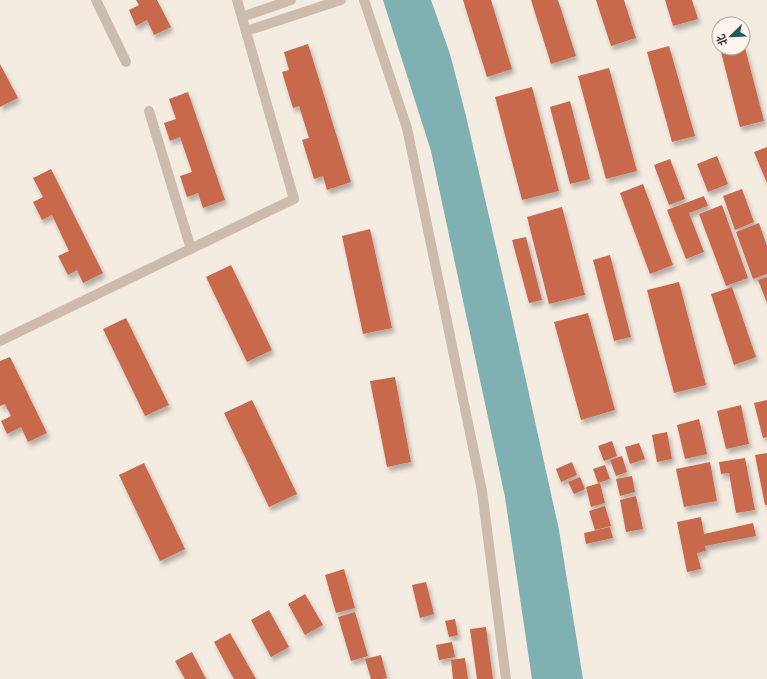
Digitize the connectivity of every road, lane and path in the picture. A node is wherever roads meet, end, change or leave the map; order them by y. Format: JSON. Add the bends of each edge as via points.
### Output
{"nodes":[{"id":1,"x":96,"y":0,"type":"edge"},
{"id":2,"x":238,"y":0,"type":"edge"},
{"id":3,"x":291,"y":0,"type":"edge"},
{"id":4,"x":341,"y":0,"type":"edge"},
{"id":5,"x":364,"y":0,"type":"edge"},
{"id":6,"x":242,"y":17,"type":"junction"},
{"id":7,"x":246,"y":31,"type":"junction"},
{"id":8,"x":126,"y":62,"type":"dead end"},
{"id":9,"x":149,"y":111,"type":"dead end"},
{"id":10,"x":191,"y":249,"type":"junction"},
{"id":11,"x":0,"y":341,"type":"edge"},
{"id":12,"x":506,"y":679,"type":"edge"}],
"edges":[{"from":1,"to":8,"type":"street"},
{"from":2,"to":6,"type":"street"},
{"from":3,"to":6,"type":"street"},
{"from":4,"to":7,"type":"street"},
{"from":5,"to":12,"type":"street","via":[[408,136],[482,491]]},
{"from":6,"to":7,"type":"street"},
{"from":7,"to":10,"type":"street","via":[[294,199]]},
{"from":9,"to":10,"type":"street"},
{"from":10,"to":11,"type":"street"}]}
